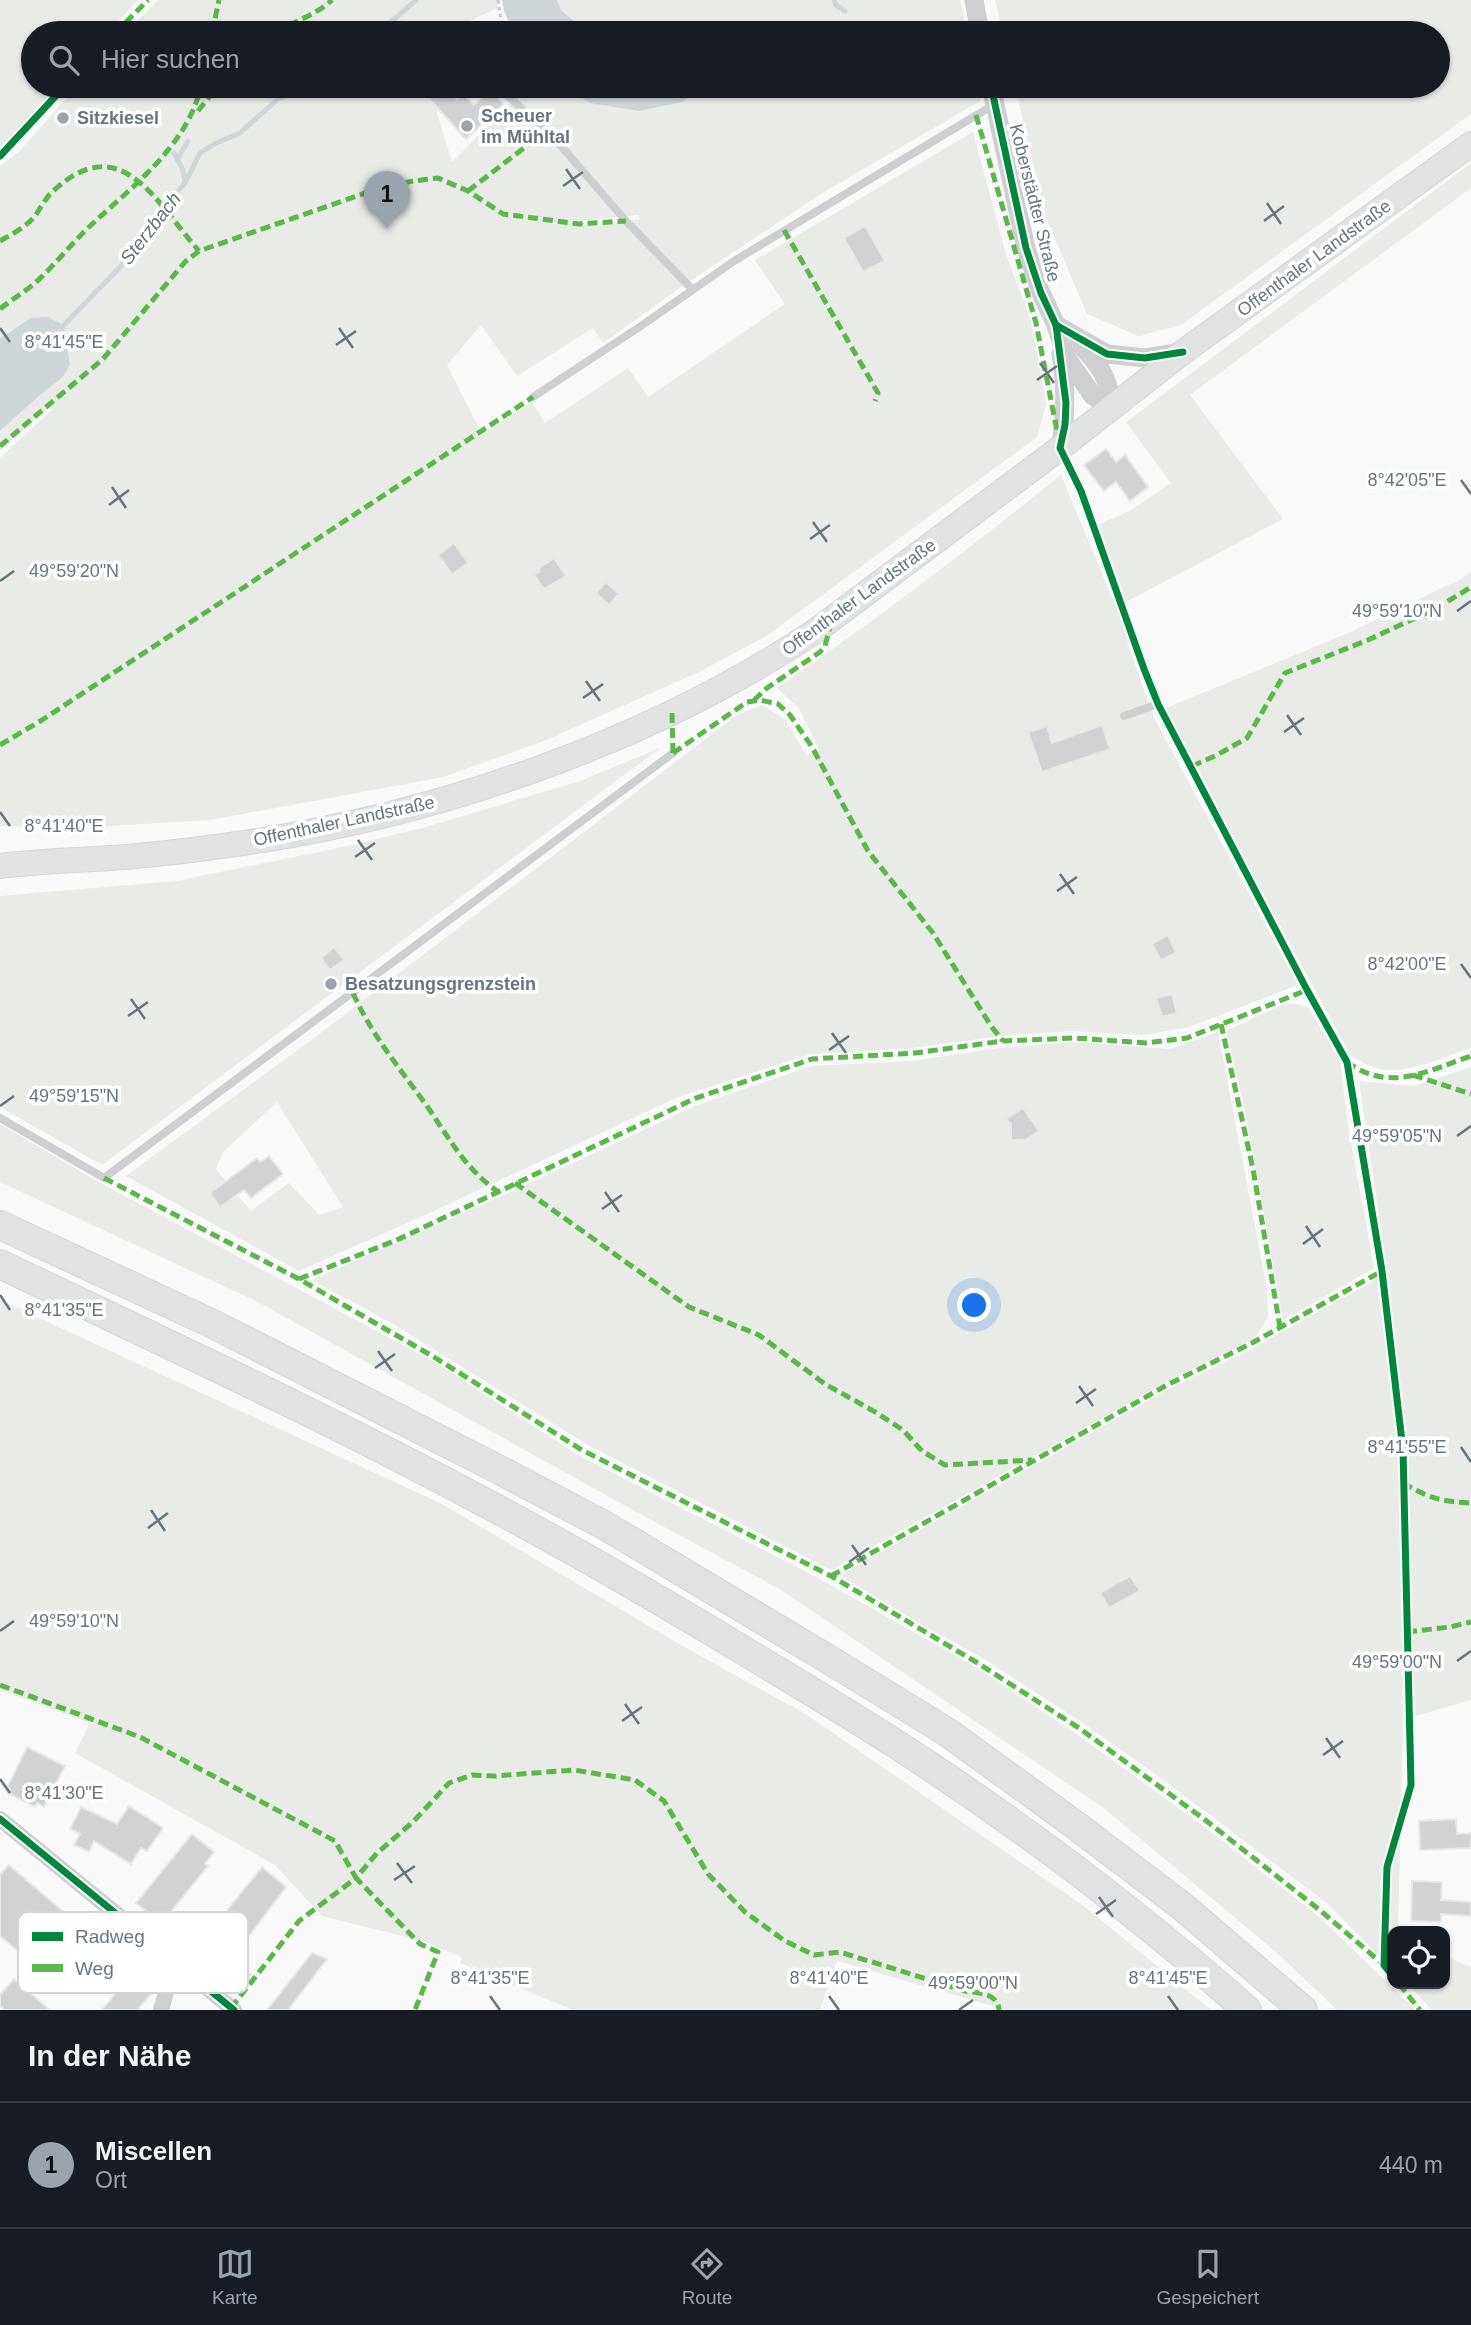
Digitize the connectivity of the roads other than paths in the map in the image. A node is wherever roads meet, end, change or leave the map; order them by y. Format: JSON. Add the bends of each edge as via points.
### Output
{"nodes":[{"id":1,"x":974,"y":0,"type":"edge"},
{"id":2,"x":978,"y":21,"type":"edge"},
{"id":3,"x":511,"y":98,"type":"edge"},
{"id":4,"x":988,"y":98,"type":"edge"},
{"id":5,"x":994,"y":98,"type":"edge"},
{"id":6,"x":1471,"y":144,"type":"edge"},
{"id":7,"x":692,"y":289,"type":"junction"},
{"id":8,"x":1056,"y":325,"type":"junction"},
{"id":9,"x":1183,"y":352,"type":"junction"},
{"id":10,"x":533,"y":397,"type":"dead end"},
{"id":11,"x":1113,"y":407,"type":"junction"},
{"id":12,"x":1060,"y":448,"type":"junction"},
{"id":13,"x":1158,"y":704,"type":"dead end"},
{"id":14,"x":1124,"y":716,"type":"dead end"},
{"id":15,"x":673,"y":753,"type":"dead end"},
{"id":16,"x":0,"y":859,"type":"edge"},
{"id":17,"x":27,"y":863,"type":"junction"},
{"id":18,"x":0,"y":866,"type":"edge"},
{"id":19,"x":0,"y":1118,"type":"edge"},
{"id":20,"x":0,"y":1225,"type":"edge"},
{"id":21,"x":0,"y":1264,"type":"edge"},
{"id":22,"x":0,"y":1819,"type":"edge"},
{"id":23,"x":115,"y":1912,"type":"edge"},
{"id":24,"x":166,"y":1993,"type":"edge"},
{"id":25,"x":214,"y":1993,"type":"edge"},
{"id":26,"x":161,"y":2010,"type":"edge"},
{"id":27,"x":234,"y":2010,"type":"edge"},
{"id":28,"x":1247,"y":2010,"type":"edge"},
{"id":29,"x":1303,"y":2010,"type":"edge"}],
"edges":[{"from":1,"to":2,"type":"street"},
{"from":3,"to":7,"type":"lane","via":[[554,138]]},
{"from":4,"to":7,"type":"lane"},
{"from":5,"to":8,"type":"street","name":"Koberstädter Straße","via":[[1026,248]]},
{"from":6,"to":9,"type":"main road","name":"Offenthaler Landstraße"},
{"from":7,"to":10,"type":"lane"},
{"from":8,"to":9,"type":"street","via":[[1107,354],[1145,358]]},
{"from":8,"to":11,"type":"street","via":[[1099,364]]},
{"from":8,"to":12,"type":"street","via":[[1066,402]]},
{"from":9,"to":11,"type":"main road","name":"Offenthaler Landstraße"},
{"from":11,"to":12,"type":"main road","name":"Offenthaler Landstraße"},
{"from":12,"to":17,"type":"main road","name":"Offenthaler Landstraße","via":[[785,652],[672,713],[568,758],[449,798],[265,840],[127,857]]},
{"from":13,"to":14,"type":"lane"},
{"from":15,"to":19,"type":"lane","via":[[104,1178]]},
{"from":16,"to":17,"type":"main road","name":"Offenthaler Landstraße"},
{"from":17,"to":18,"type":"main road","name":"Offenthaler Landstraße"},
{"from":20,"to":29,"type":"highway","via":[[213,1324],[488,1464],[604,1525],[810,1648],[947,1732],[1078,1827],[1184,1907]]},
{"from":21,"to":28,"type":"highway","via":[[328,1422],[653,1596],[927,1764],[1048,1850]]},
{"from":22,"to":23,"type":"street"},
{"from":24,"to":26,"type":"street"},
{"from":25,"to":27,"type":"street"}]}
